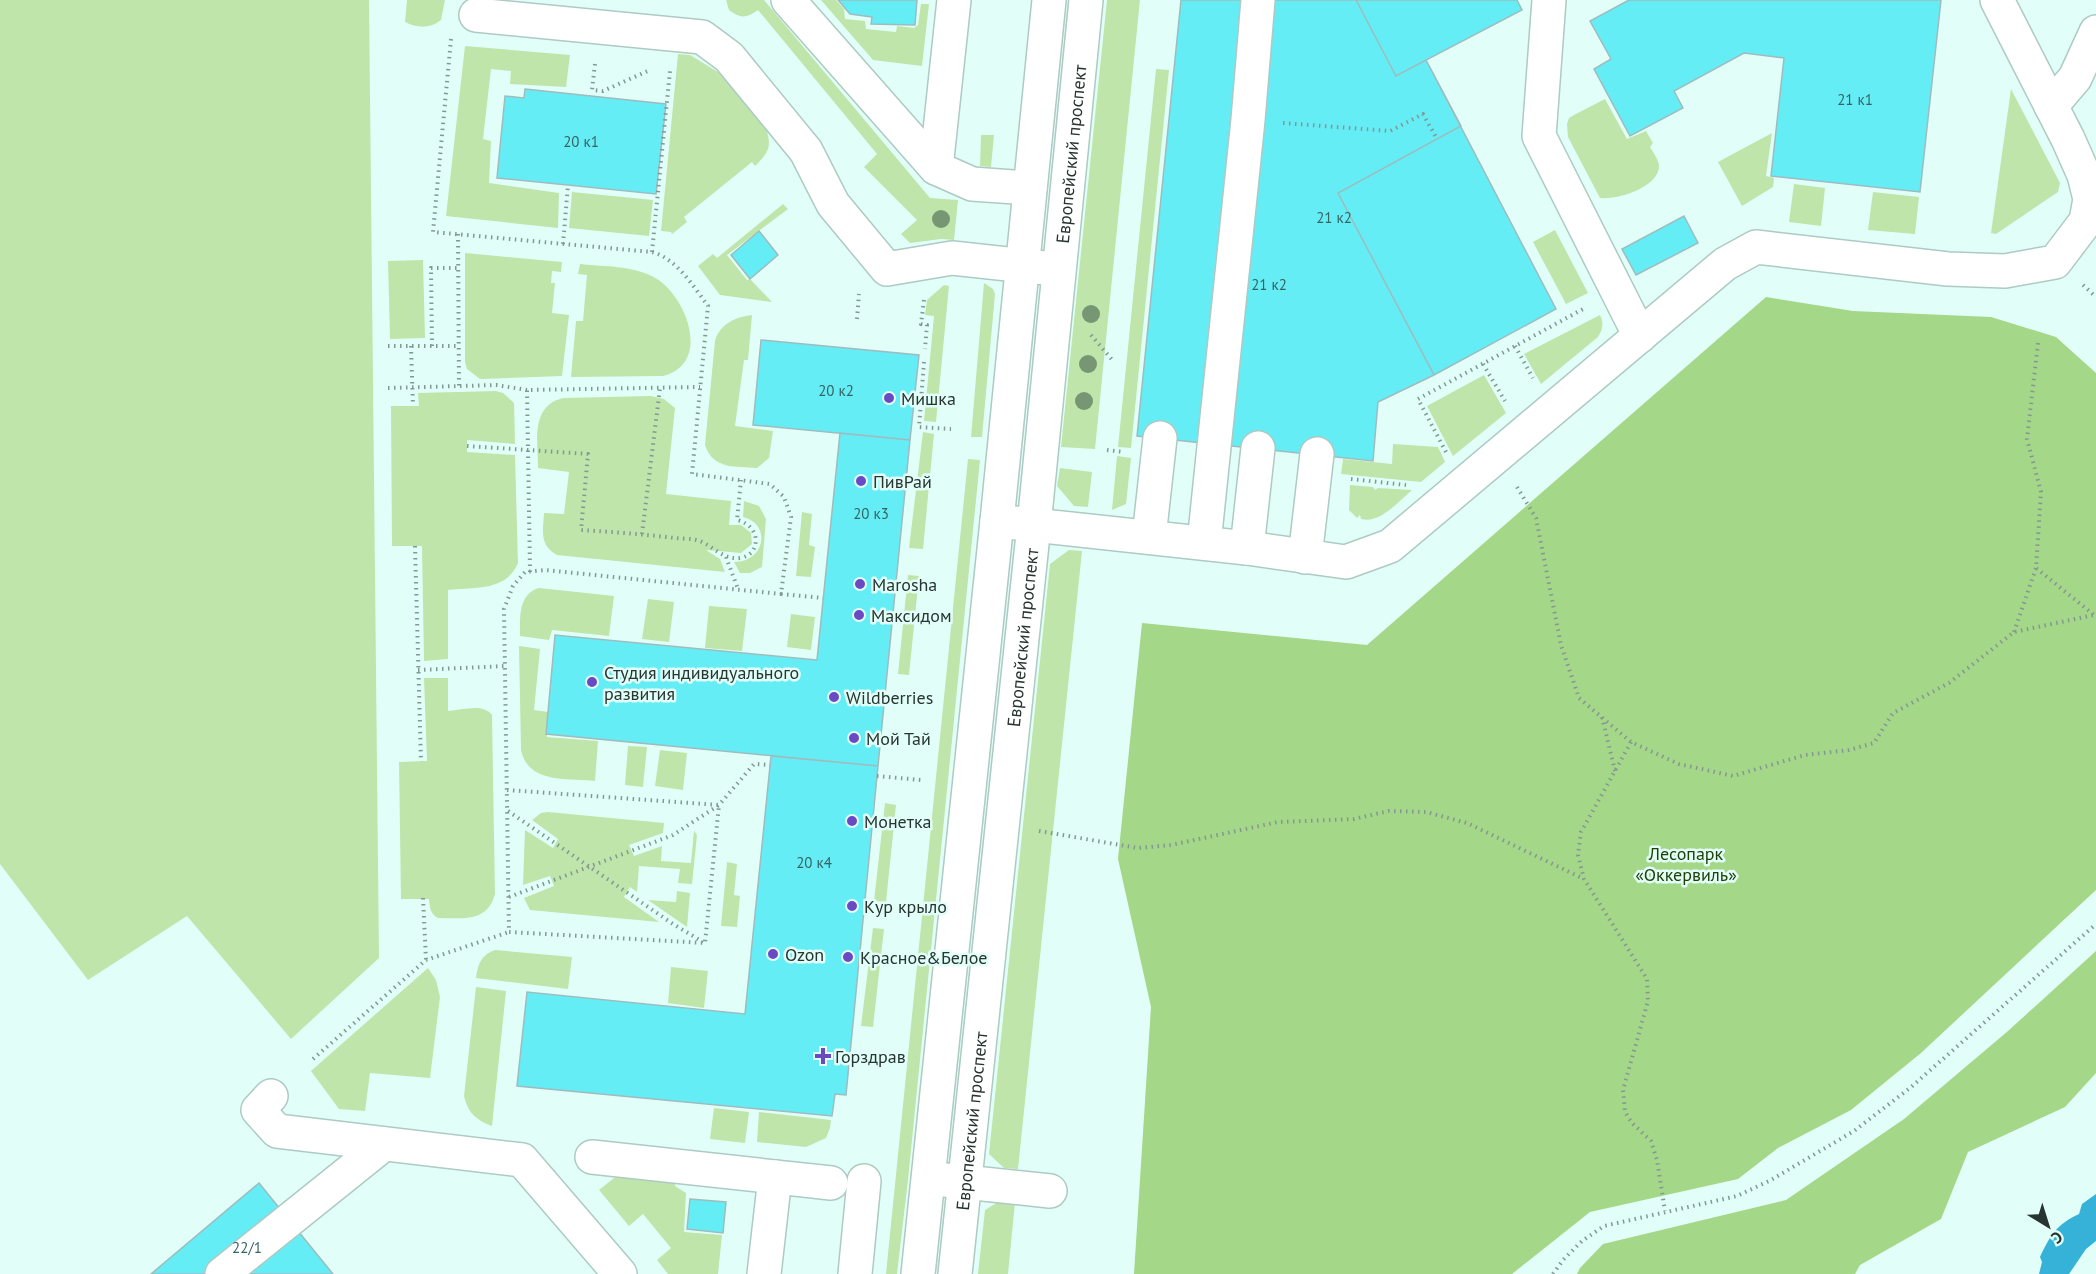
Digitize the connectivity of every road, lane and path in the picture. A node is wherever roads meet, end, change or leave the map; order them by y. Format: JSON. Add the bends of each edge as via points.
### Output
{"nodes":[{"id":1,"x":788,"y":0,"type":"edge"},
{"id":2,"x":954,"y":0,"type":"edge"},
{"id":3,"x":1049,"y":0,"type":"edge"},
{"id":4,"x":1086,"y":0,"type":"edge"},
{"id":5,"x":1258,"y":0,"type":"edge"},
{"id":6,"x":1549,"y":0,"type":"edge"},
{"id":7,"x":1997,"y":0,"type":"edge"},
{"id":8,"x":464,"y":22,"type":"joint"},
{"id":9,"x":2096,"y":32,"type":"edge"},
{"id":10,"x":673,"y":46,"type":"junction"},
{"id":11,"x":594,"y":76,"type":"dead end"},
{"id":12,"x":2051,"y":106,"type":"junction"},
{"id":13,"x":1248,"y":120,"type":"junction"},
{"id":14,"x":1437,"y":139,"type":"dead end"},
{"id":15,"x":936,"y":168,"type":"junction"},
{"id":16,"x":568,"y":185,"type":"dead end"},
{"id":17,"x":1030,"y":188,"type":"junction"},
{"id":18,"x":2093,"y":197,"type":"edge"},
{"id":19,"x":458,"y":234,"type":"junction"},
{"id":20,"x":562,"y":244,"type":"junction"},
{"id":21,"x":652,"y":252,"type":"junction"},
{"id":22,"x":1022,"y":265,"type":"junction"},
{"id":23,"x":459,"y":268,"type":"junction"},
{"id":24,"x":1060,"y":269,"type":"junction"},
{"id":25,"x":2081,"y":282,"type":"dead end"},
{"id":26,"x":2096,"y":297,"type":"edge"},
{"id":27,"x":1587,"y":306,"type":"dead end"},
{"id":28,"x":921,"y":324,"type":"dead end"},
{"id":29,"x":1640,"y":336,"type":"junction"},
{"id":30,"x":2038,"y":343,"type":"dead end"},
{"id":31,"x":388,"y":346,"type":"dead end"},
{"id":32,"x":411,"y":346,"type":"junction"},
{"id":33,"x":432,"y":346,"type":"junction"},
{"id":34,"x":459,"y":346,"type":"junction"},
{"id":35,"x":1515,"y":346,"type":"junction"},
{"id":36,"x":925,"y":349,"type":"dead end"},
{"id":37,"x":924,"y":362,"type":"dead end"},
{"id":38,"x":1483,"y":364,"type":"junction"},
{"id":39,"x":1535,"y":382,"type":"dead end"},
{"id":40,"x":459,"y":386,"type":"junction"},
{"id":41,"x":412,"y":387,"type":"junction"},
{"id":42,"x":660,"y":387,"type":"junction"},
{"id":43,"x":700,"y":387,"type":"junction"},
{"id":44,"x":388,"y":388,"type":"dead end"},
{"id":45,"x":527,"y":390,"type":"junction"},
{"id":46,"x":1507,"y":404,"type":"dead end"},
{"id":47,"x":413,"y":406,"type":"dead end"},
{"id":48,"x":951,"y":429,"type":"dead end"},
{"id":49,"x":1160,"y":438,"type":"dead end"},
{"id":50,"x":467,"y":446,"type":"dead end"},
{"id":51,"x":1258,"y":448,"type":"dead end"},
{"id":52,"x":529,"y":449,"type":"junction"},
{"id":53,"x":1317,"y":454,"type":"dead end"},
{"id":54,"x":1447,"y":454,"type":"dead end"},
{"id":55,"x":1345,"y":478,"type":"dead end"},
{"id":56,"x":741,"y":480,"type":"junction"},
{"id":57,"x":1514,"y":482,"type":"dead end"},
{"id":58,"x":1412,"y":486,"type":"dead end"},
{"id":59,"x":997,"y":521,"type":"junction"},
{"id":60,"x":1034,"y":525,"type":"junction"},
{"id":61,"x":642,"y":534,"type":"junction"},
{"id":62,"x":1149,"y":537,"type":"junction"},
{"id":63,"x":1204,"y":543,"type":"junction"},
{"id":64,"x":415,"y":546,"type":"dead end"},
{"id":65,"x":1247,"y":548,"type":"junction"},
{"id":66,"x":726,"y":557,"type":"junction"},
{"id":67,"x":1305,"y":557,"type":"junction"},
{"id":68,"x":2036,"y":568,"type":"junction"},
{"id":69,"x":530,"y":572,"type":"junction"},
{"id":70,"x":738,"y":590,"type":"junction"},
{"id":71,"x":781,"y":594,"type":"junction"},
{"id":72,"x":824,"y":598,"type":"dead end"},
{"id":73,"x":2095,"y":615,"type":"edge"},
{"id":74,"x":2014,"y":632,"type":"junction"},
{"id":75,"x":505,"y":666,"type":"junction"},
{"id":76,"x":418,"y":670,"type":"junction"},
{"id":77,"x":1602,"y":717,"type":"junction"},
{"id":78,"x":1631,"y":742,"type":"junction"},
{"id":79,"x":421,"y":762,"type":"dead end"},
{"id":80,"x":770,"y":765,"type":"dead end"},
{"id":81,"x":1615,"y":772,"type":"junction"},
{"id":82,"x":877,"y":776,"type":"dead end"},
{"id":83,"x":921,"y":780,"type":"dead end"},
{"id":84,"x":507,"y":790,"type":"junction"},
{"id":85,"x":719,"y":805,"type":"junction"},
{"id":86,"x":507,"y":811,"type":"junction"},
{"id":87,"x":1061,"y":835,"type":"dead end"},
{"id":88,"x":589,"y":867,"type":"junction"},
{"id":89,"x":1584,"y":879,"type":"junction"},
{"id":90,"x":509,"y":897,"type":"junction"},
{"id":91,"x":423,"y":898,"type":"dead end"},
{"id":92,"x":2096,"y":924,"type":"edge"},
{"id":93,"x":509,"y":932,"type":"junction"},
{"id":94,"x":705,"y":943,"type":"junction"},
{"id":95,"x":426,"y":960,"type":"junction"},
{"id":96,"x":313,"y":1059,"type":"dead end"},
{"id":97,"x":271,"y":1096,"type":"dead end"},
{"id":98,"x":384,"y":1144,"type":"junction"},
{"id":99,"x":592,"y":1157,"type":"dead end"},
{"id":100,"x":774,"y":1177,"type":"junction"},
{"id":101,"x":928,"y":1179,"type":"junction"},
{"id":102,"x":864,"y":1181,"type":"dead end"},
{"id":103,"x":965,"y":1182,"type":"junction"},
{"id":104,"x":831,"y":1183,"type":"dead end"},
{"id":105,"x":1050,"y":1191,"type":"dead end"},
{"id":106,"x":1665,"y":1211,"type":"junction"},
{"id":107,"x":222,"y":1274,"type":"edge"},
{"id":108,"x":620,"y":1274,"type":"edge"},
{"id":109,"x":764,"y":1274,"type":"edge"},
{"id":110,"x":855,"y":1274,"type":"edge"},
{"id":111,"x":918,"y":1274,"type":"edge"},
{"id":112,"x":956,"y":1274,"type":"edge"},
{"id":113,"x":1553,"y":1274,"type":"edge"}],
"edges":[{"from":1,"to":15,"type":"street"},
{"from":2,"to":15,"type":"street"},
{"from":3,"to":17,"type":"street","name":"Европейский проспект"},
{"from":4,"to":24,"type":"street","name":"Европейский проспект"},
{"from":5,"to":13,"type":"street"},
{"from":6,"to":29,"type":"street","via":[[1539,136]]},
{"from":7,"to":12,"type":"street"},
{"from":8,"to":10,"type":"street"},
{"from":8,"to":19,"type":"path","via":[[433,232]]},
{"from":9,"to":12,"type":"street","via":[[2075,78]]},
{"from":10,"to":11,"type":"path","via":[[659,66],[603,91],[592,90]]},
{"from":10,"to":21,"type":"path"},
{"from":10,"to":22,"type":"street","via":[[702,37],[729,57],[806,151],[833,204],[887,269],[952,258]]},
{"from":12,"to":18,"type":"street"},
{"from":13,"to":14,"type":"path","via":[[1390,131],[1424,114]]},
{"from":13,"to":63,"type":"street"},
{"from":15,"to":17,"type":"street","via":[[972,184]]},
{"from":16,"to":20,"type":"path"},
{"from":17,"to":22,"type":"street","name":"Европейский проспект"},
{"from":18,"to":29,"type":"street","via":[[2086,221],[2055,262],[2005,271],[1948,269],[1756,247],[1725,264]]},
{"from":19,"to":20,"type":"path"},
{"from":19,"to":23,"type":"path"},
{"from":20,"to":21,"type":"path"},
{"from":21,"to":43,"type":"path","via":[[673,265],[708,306]]},
{"from":22,"to":24,"type":"street"},
{"from":22,"to":59,"type":"street","name":"Европейский проспект"},
{"from":23,"to":33,"type":"path","via":[[432,268]]},
{"from":23,"to":34,"type":"path"},
{"from":24,"to":60,"type":"street","name":"Европейский проспект"},
{"from":25,"to":26,"type":"path"},
{"from":27,"to":35,"type":"path"},
{"from":28,"to":36,"type":"path","via":[[927,325]]},
{"from":29,"to":67,"type":"street","via":[[1390,546],[1346,562]]},
{"from":30,"to":68,"type":"path","via":[[2027,438],[2041,492]]},
{"from":31,"to":32,"type":"path"},
{"from":32,"to":33,"type":"path"},
{"from":32,"to":41,"type":"path"},
{"from":33,"to":34,"type":"path"},
{"from":34,"to":40,"type":"path"},
{"from":35,"to":38,"type":"path"},
{"from":35,"to":39,"type":"path"},
{"from":37,"to":48,"type":"path","via":[[919,427]]},
{"from":38,"to":46,"type":"path"},
{"from":38,"to":54,"type":"path","via":[[1418,399]]},
{"from":40,"to":41,"type":"path"},
{"from":40,"to":45,"type":"path","via":[[496,385]]},
{"from":41,"to":44,"type":"path"},
{"from":41,"to":47,"type":"path"},
{"from":42,"to":43,"type":"path"},
{"from":42,"to":45,"type":"path"},
{"from":42,"to":61,"type":"path"},
{"from":43,"to":56,"type":"path","via":[[692,474]]},
{"from":45,"to":52,"type":"path"},
{"from":49,"to":62,"type":"street"},
{"from":50,"to":52,"type":"path"},
{"from":51,"to":65,"type":"street"},
{"from":52,"to":61,"type":"path","via":[[588,454],[581,530]]},
{"from":52,"to":69,"type":"path"},
{"from":53,"to":67,"type":"street"},
{"from":55,"to":58,"type":"path"},
{"from":56,"to":66,"type":"path","via":[[737,520],[752,527],[755,544],[741,558]]},
{"from":56,"to":71,"type":"path","via":[[770,484],[784,497],[790,517]]},
{"from":57,"to":77,"type":"path","via":[[1536,518],[1561,645],[1579,698]]},
{"from":59,"to":60,"type":"street"},
{"from":59,"to":101,"type":"street","name":"Европейский проспект"},
{"from":60,"to":62,"type":"street"},
{"from":60,"to":103,"type":"street","name":"Европейский проспект"},
{"from":61,"to":66,"type":"path","via":[[700,540]]},
{"from":62,"to":63,"type":"street"},
{"from":63,"to":65,"type":"street"},
{"from":64,"to":76,"type":"path"},
{"from":65,"to":67,"type":"street"},
{"from":66,"to":70,"type":"path"},
{"from":68,"to":73,"type":"path"},
{"from":68,"to":74,"type":"path"},
{"from":69,"to":70,"type":"path","via":[[545,570]]},
{"from":69,"to":75,"type":"path","via":[[525,572],[513,586],[504,609]]},
{"from":70,"to":71,"type":"path"},
{"from":71,"to":72,"type":"path"},
{"from":73,"to":74,"type":"path"},
{"from":74,"to":78,"type":"path","via":[[1949,683],[1893,713],[1874,743],[1805,755],[1733,776],[1678,764]]},
{"from":75,"to":76,"type":"path"},
{"from":75,"to":84,"type":"path"},
{"from":76,"to":79,"type":"path"},
{"from":77,"to":78,"type":"path"},
{"from":77,"to":81,"type":"path"},
{"from":78,"to":81,"type":"path"},
{"from":80,"to":85,"type":"path","via":[[754,764]]},
{"from":81,"to":89,"type":"path","via":[[1581,832],[1578,855]]},
{"from":82,"to":83,"type":"path"},
{"from":84,"to":85,"type":"path"},
{"from":84,"to":86,"type":"path"},
{"from":85,"to":88,"type":"path","via":[[673,835]]},
{"from":85,"to":94,"type":"path"},
{"from":86,"to":88,"type":"path"},
{"from":86,"to":90,"type":"path"},
{"from":87,"to":89,"type":"path","via":[[1138,848],[1171,845],[1278,822],[1354,819],[1389,811],[1426,812],[1467,823]]},
{"from":88,"to":90,"type":"path"},
{"from":88,"to":94,"type":"path"},
{"from":89,"to":106,"type":"path","via":[[1647,979],[1648,1001],[1623,1090],[1625,1112],[1651,1142],[1658,1160]]},
{"from":90,"to":93,"type":"path"},
{"from":91,"to":95,"type":"path"},
{"from":92,"to":106,"type":"path","via":[[1910,1088],[1854,1131],[1737,1196]]},
{"from":93,"to":94,"type":"path"},
{"from":93,"to":95,"type":"path"},
{"from":95,"to":96,"type":"path"},
{"from":97,"to":98,"type":"street","via":[[258,1110],[277,1131]]},
{"from":98,"to":107,"type":"street"},
{"from":98,"to":108,"type":"street","via":[[522,1160]]},
{"from":99,"to":100,"type":"street"},
{"from":100,"to":104,"type":"street"},
{"from":100,"to":109,"type":"street"},
{"from":101,"to":103,"type":"street"},
{"from":101,"to":111,"type":"street","name":"Европейский проспект"},
{"from":102,"to":110,"type":"street"},
{"from":103,"to":105,"type":"street"},
{"from":103,"to":112,"type":"street","name":"Европейский проспект"},
{"from":106,"to":113,"type":"path","via":[[1604,1226],[1582,1241]]}]}
